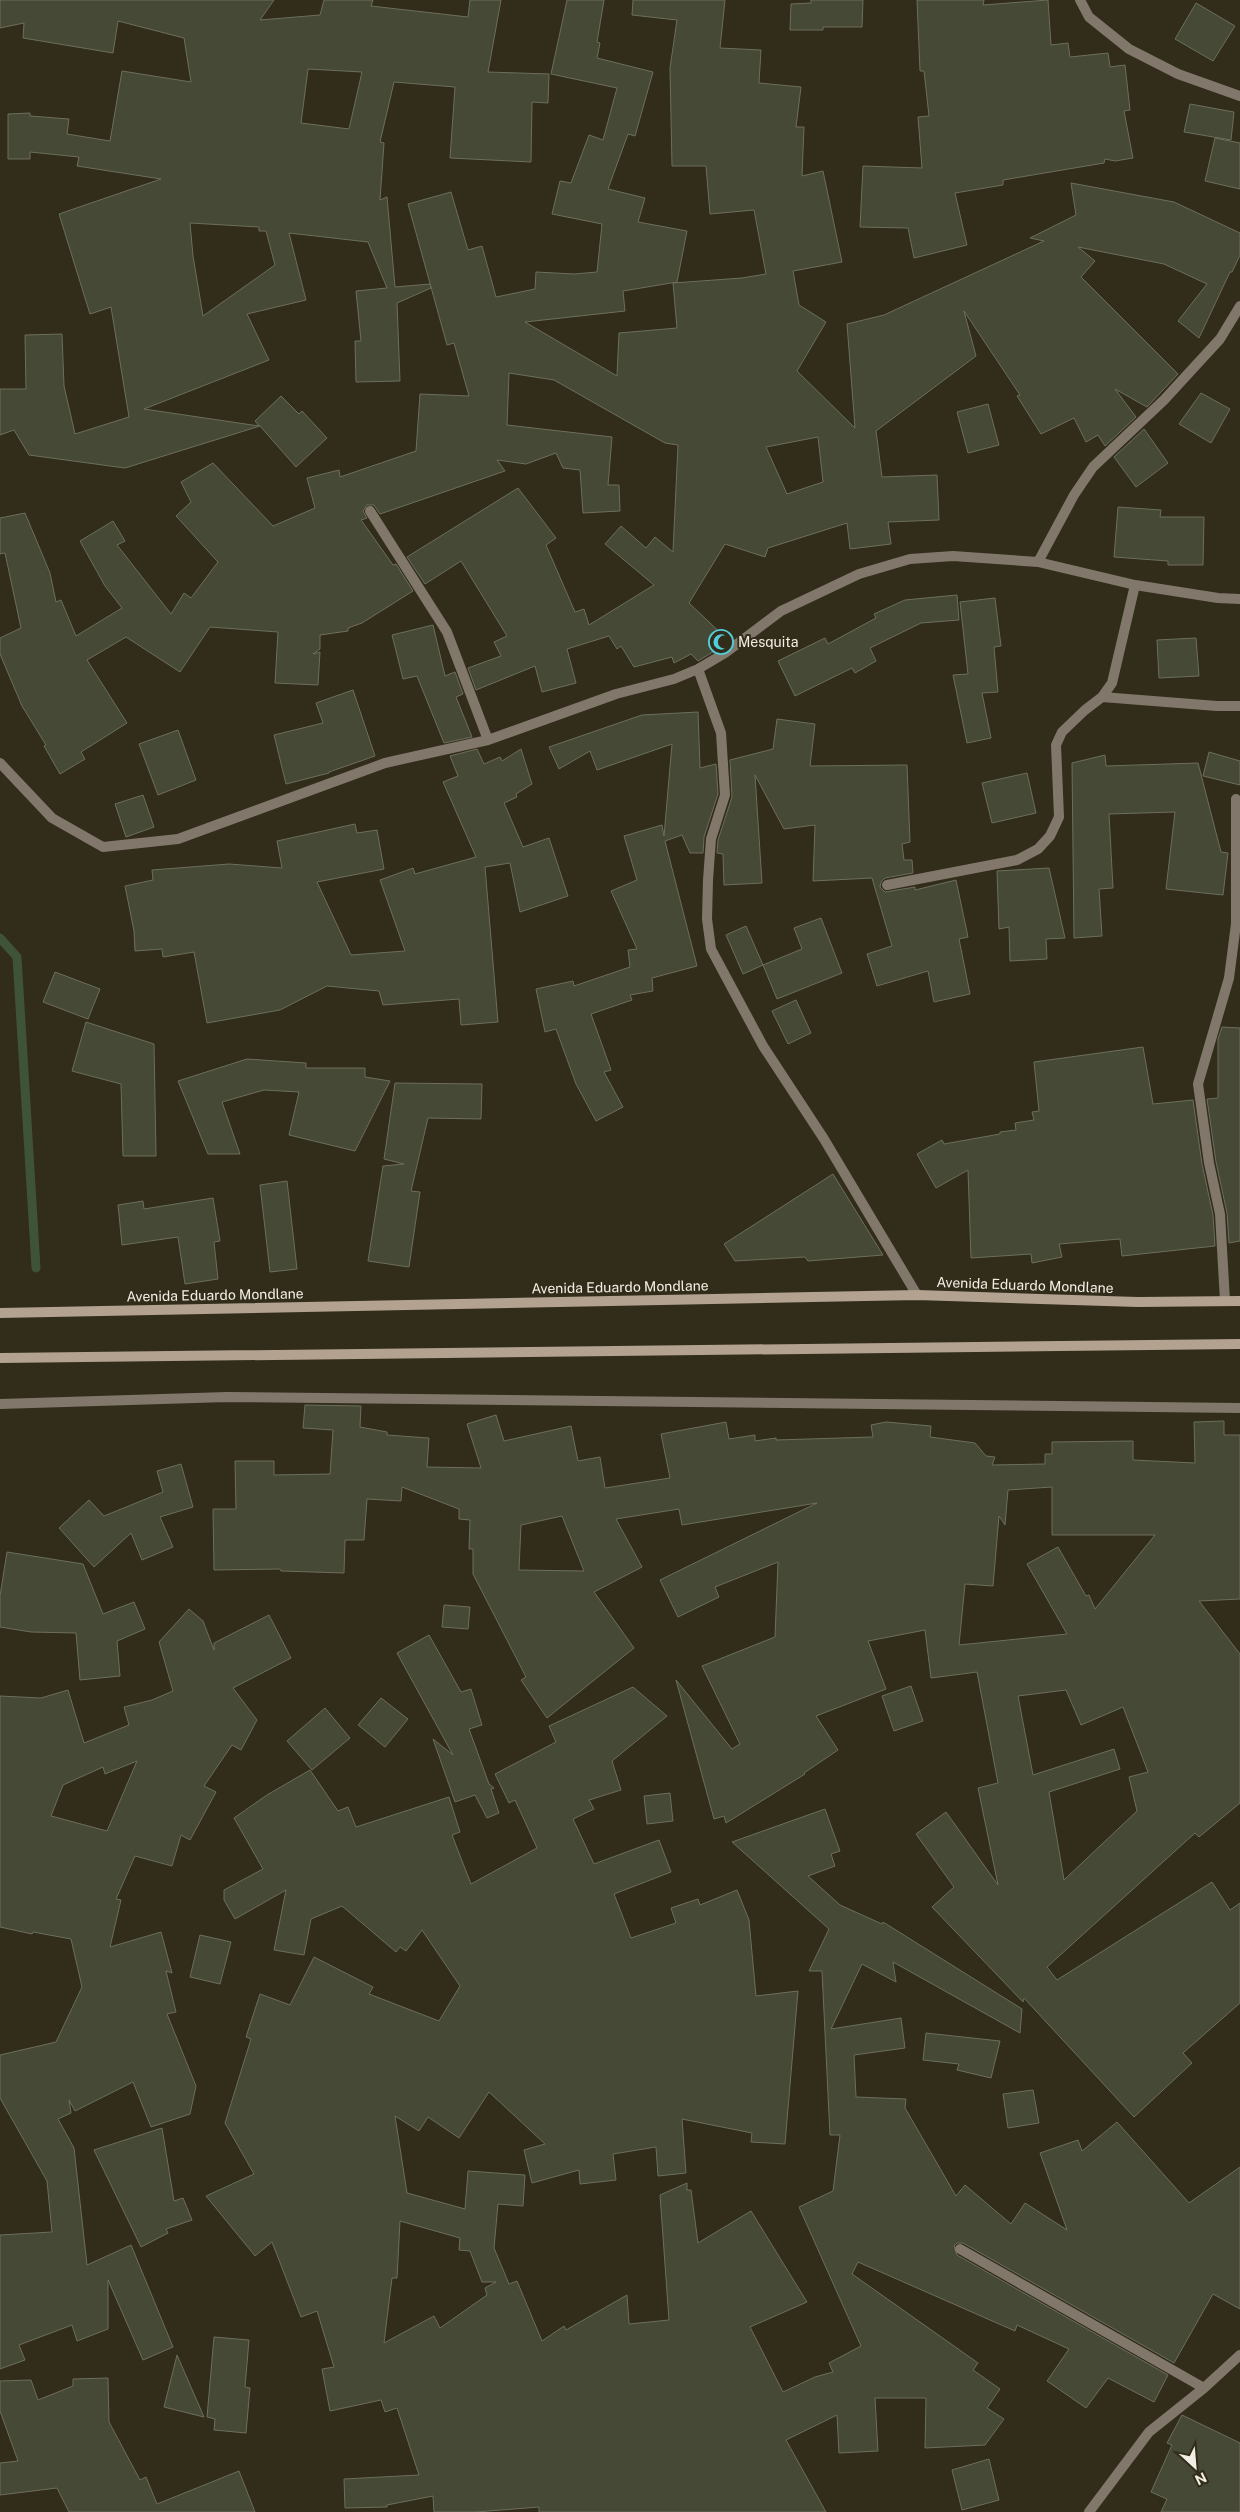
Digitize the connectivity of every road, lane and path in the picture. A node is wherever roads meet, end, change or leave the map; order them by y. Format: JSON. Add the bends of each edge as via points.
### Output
{"nodes":[{"id":1,"x":1080,"y":0,"type":"edge"},
{"id":2,"x":1240,"y":96,"type":"edge"},
{"id":3,"x":1240,"y":306,"type":"edge"},
{"id":4,"x":370,"y":511,"type":"dead end"},
{"id":5,"x":1038,"y":562,"type":"junction"},
{"id":6,"x":1135,"y":585,"type":"junction"},
{"id":7,"x":1240,"y":599,"type":"edge"},
{"id":8,"x":698,"y":669,"type":"junction"},
{"id":9,"x":1102,"y":697,"type":"junction"},
{"id":10,"x":1240,"y":706,"type":"edge"},
{"id":11,"x":488,"y":740,"type":"junction"},
{"id":12,"x":0,"y":763,"type":"edge"},
{"id":13,"x":1236,"y":799,"type":"dead end"},
{"id":14,"x":887,"y":885,"type":"dead end"},
{"id":15,"x":916,"y":1295,"type":"junction"},
{"id":16,"x":1240,"y":1300,"type":"edge"},
{"id":17,"x":1224,"y":1301,"type":"junction"},
{"id":18,"x":0,"y":1313,"type":"edge"},
{"id":19,"x":1240,"y":1344,"type":"edge"},
{"id":20,"x":0,"y":1358,"type":"edge"},
{"id":21,"x":0,"y":1404,"type":"edge"},
{"id":22,"x":1240,"y":1408,"type":"edge"},
{"id":23,"x":960,"y":2249,"type":"dead end"},
{"id":24,"x":1240,"y":2354,"type":"edge"},
{"id":25,"x":1204,"y":2388,"type":"junction"},
{"id":26,"x":1089,"y":2512,"type":"edge"}],
"edges":[{"from":1,"to":2,"type":"street","via":[[1089,17],[1129,49],[1178,74]]},
{"from":3,"to":5,"type":"street","via":[[1220,339],[1164,400],[1093,467]]},
{"from":4,"to":11,"type":"street","via":[[447,632]]},
{"from":5,"to":6,"type":"street"},
{"from":5,"to":8,"type":"street","via":[[953,556],[910,559],[859,574],[781,611]]},
{"from":6,"to":7,"type":"street"},
{"from":6,"to":9,"type":"street","via":[[1112,683]]},
{"from":8,"to":11,"type":"street","via":[[674,679],[616,694]]},
{"from":8,"to":15,"type":"street","via":[[721,733],[725,795],[711,839],[706,919],[711,950],[763,1046],[824,1139]]},
{"from":9,"to":10,"type":"street"},
{"from":9,"to":14,"type":"street","via":[[1062,732],[1056,745],[1059,818],[1050,836],[1038,848],[1017,860]]},
{"from":11,"to":12,"type":"street","via":[[385,763],[178,839],[103,846],[52,818]]},
{"from":13,"to":17,"type":"street","via":[[1236,924],[1229,978],[1198,1084],[1220,1214]]},
{"from":15,"to":17,"type":"main road","name":"Avenida Eduardo Mondlane","via":[[1138,1302]]},
{"from":15,"to":18,"type":"main road","name":"Avenida Eduardo Mondlane"},
{"from":16,"to":17,"type":"main road","name":"Avenida Eduardo Mondlane"},
{"from":19,"to":20,"type":"main road"},
{"from":21,"to":22,"type":"street","via":[[236,1397]]},
{"from":23,"to":25,"type":"street"},
{"from":24,"to":25,"type":"street"},
{"from":25,"to":26,"type":"street","via":[[1149,2432]]}]}
